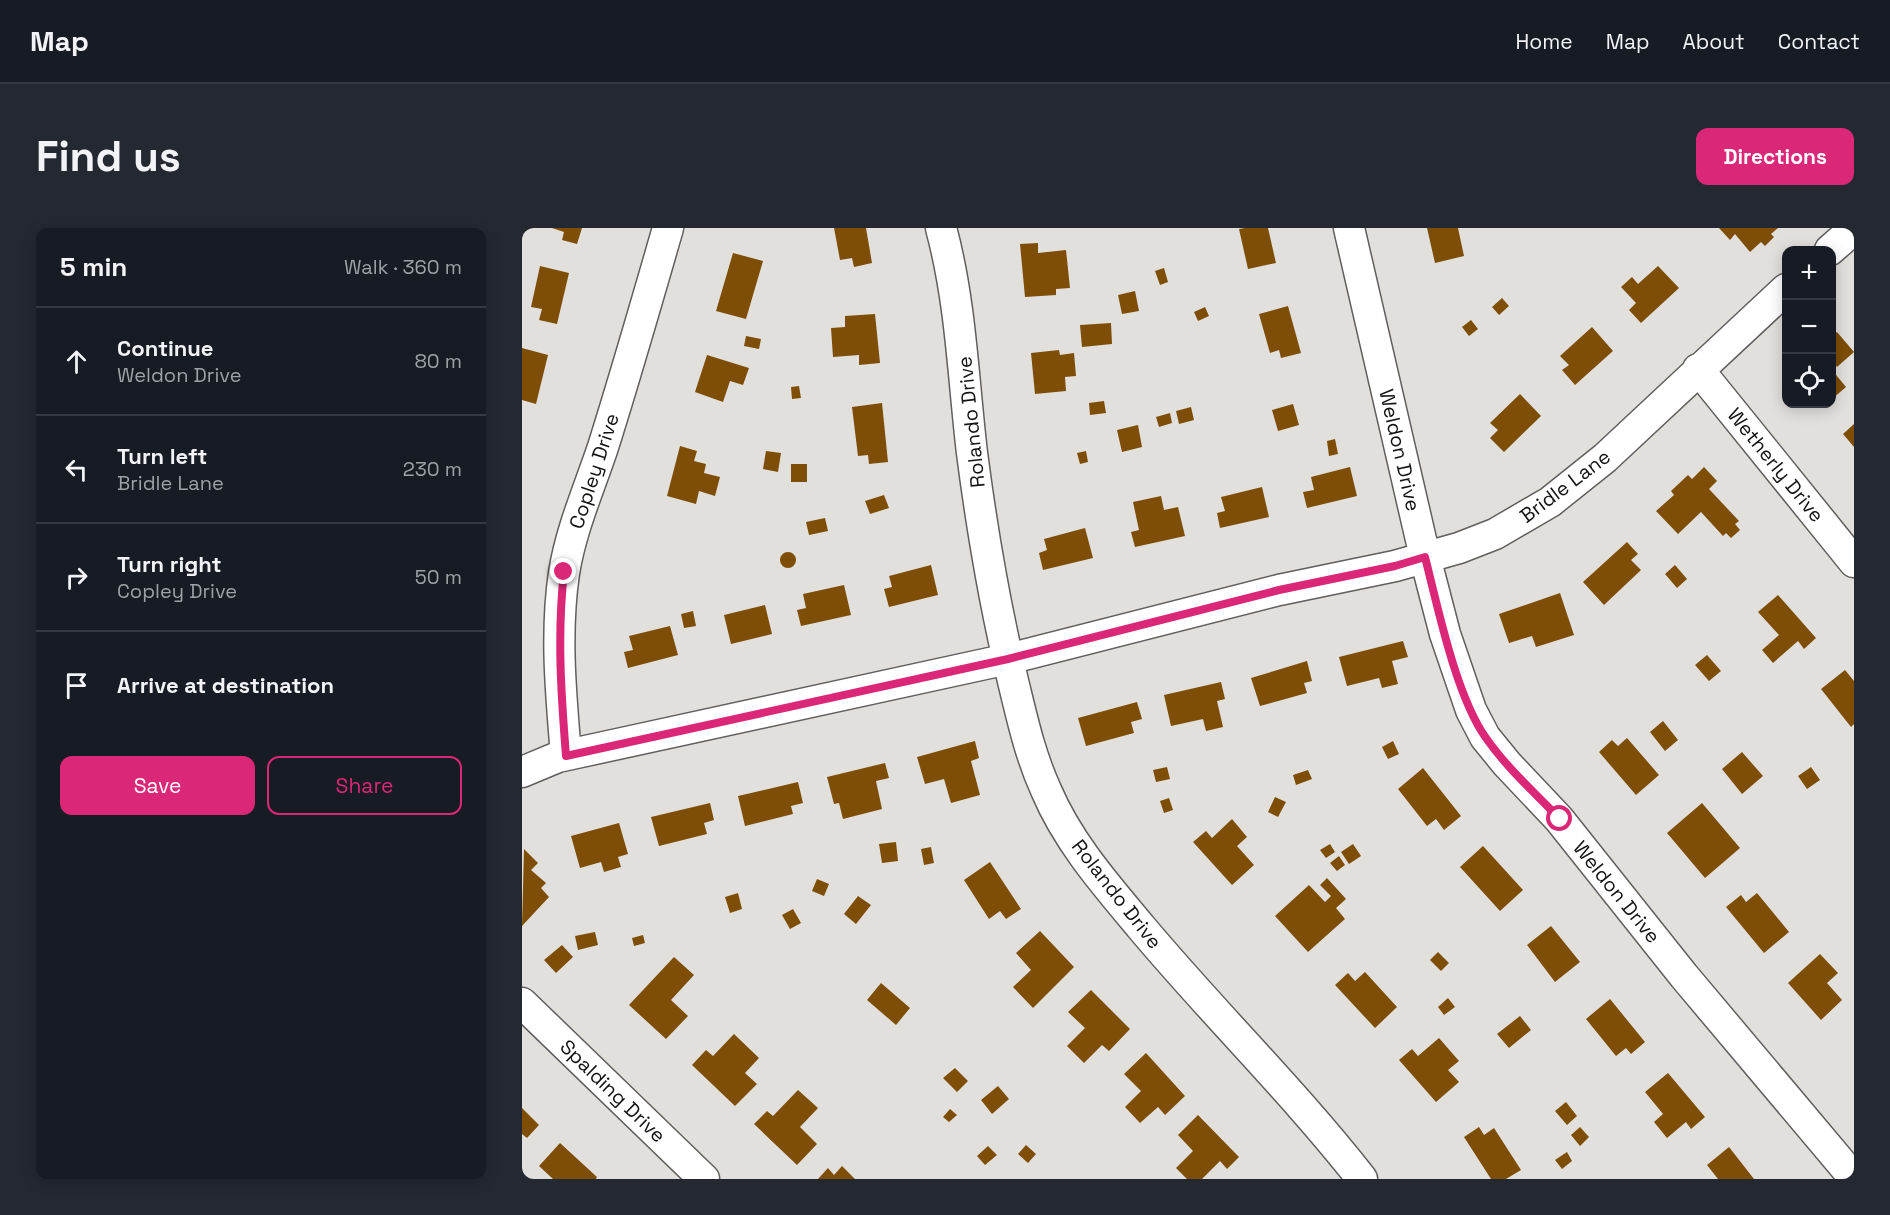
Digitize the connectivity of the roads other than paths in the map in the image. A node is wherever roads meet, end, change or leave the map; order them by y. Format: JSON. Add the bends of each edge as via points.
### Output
{"nodes":[{"id":1,"x":668,"y":228,"type":"edge"},
{"id":2,"x":941,"y":228,"type":"edge"},
{"id":3,"x":1348,"y":228,"type":"edge"},
{"id":4,"x":1854,"y":230,"type":"edge"},
{"id":5,"x":1835,"y":246,"type":"edge"},
{"id":6,"x":1782,"y":294,"type":"edge"},
{"id":7,"x":1698,"y":369,"type":"junction"},
{"id":8,"x":1425,"y":557,"type":"junction"},
{"id":9,"x":1854,"y":562,"type":"edge"},
{"id":10,"x":1008,"y":659,"type":"junction"},
{"id":11,"x":566,"y":756,"type":"junction"},
{"id":12,"x":522,"y":772,"type":"edge"},
{"id":13,"x":522,"y":1003,"type":"edge"},
{"id":14,"x":1854,"y":1178,"type":"edge"},
{"id":15,"x":704,"y":1179,"type":"edge"},
{"id":16,"x":1362,"y":1179,"type":"edge"}],
"edges":[{"from":1,"to":11,"type":"street","name":"Copley Drive","via":[[564,572],[559,665]]},
{"from":2,"to":10,"type":"street","name":"Rolando Drive","via":[[953,271],[991,587]]},
{"from":3,"to":8,"type":"street","name":"Weldon Drive"},
{"from":4,"to":5,"type":"street"},
{"from":6,"to":7,"type":"street","name":"Bridle Lane"},
{"from":7,"to":8,"type":"street","name":"Bridle Lane","via":[[1605,458],[1550,502],[1496,534]]},
{"from":7,"to":9,"type":"street","name":"Wetherly Drive"},
{"from":8,"to":10,"type":"street","name":"Bridle Lane"},
{"from":8,"to":14,"type":"street","name":"Weldon Drive","via":[[1445,634],[1467,699],[1485,736],[1560,819],[1684,976]]},
{"from":10,"to":11,"type":"street","name":"Bridle Lane"},
{"from":10,"to":16,"type":"street","name":"Rolando Drive","via":[[1030,749],[1070,837],[1161,951],[1324,1131]]},
{"from":11,"to":12,"type":"street","name":"Bridle Lane"},
{"from":13,"to":15,"type":"street","name":"Spalding Drive"}]}
